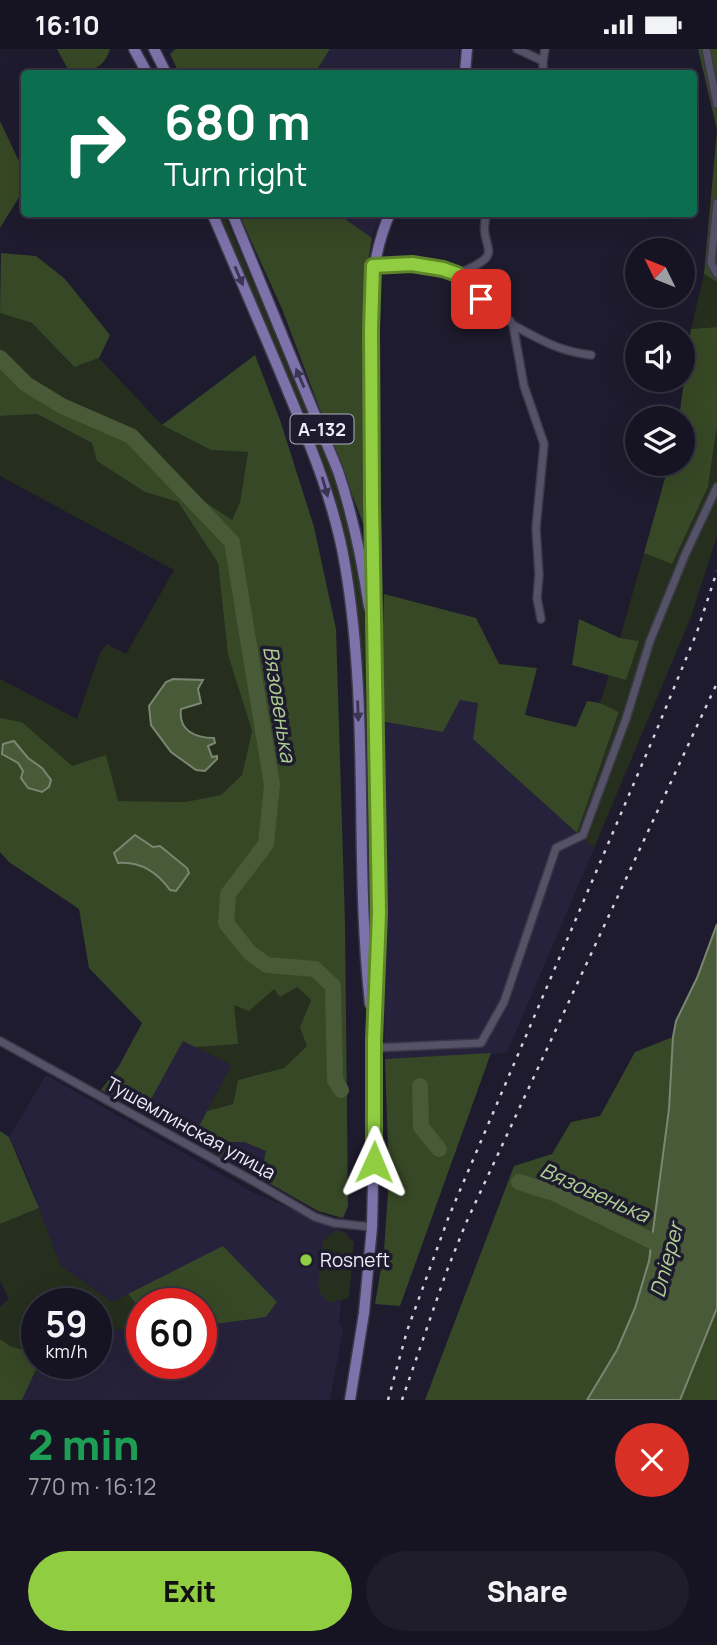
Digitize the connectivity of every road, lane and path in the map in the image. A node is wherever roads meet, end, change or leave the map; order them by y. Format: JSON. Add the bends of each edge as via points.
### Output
{"nodes":[{"id":1,"x":154,"y":49,"type":"edge"},
{"id":2,"x":467,"y":49,"type":"edge"},
{"id":3,"x":517,"y":49,"type":"edge"},
{"id":4,"x":545,"y":49,"type":"edge"},
{"id":5,"x":706,"y":49,"type":"edge"},
{"id":6,"x":139,"y":50,"type":"edge"},
{"id":7,"x":543,"y":61,"type":"junction"},
{"id":8,"x":146,"y":70,"type":"edge"},
{"id":9,"x":164,"y":70,"type":"edge"},
{"id":10,"x":465,"y":70,"type":"edge"},
{"id":11,"x":543,"y":70,"type":"edge"},
{"id":12,"x":717,"y":104,"type":"edge"},
{"id":13,"x":717,"y":203,"type":"edge"},
{"id":14,"x":214,"y":217,"type":"edge"},
{"id":15,"x":234,"y":217,"type":"edge"},
{"id":16,"x":388,"y":217,"type":"edge"},
{"id":17,"x":487,"y":217,"type":"edge"},
{"id":18,"x":373,"y":266,"type":"junction"},
{"id":19,"x":457,"y":274,"type":"junction"},
{"id":20,"x":717,"y":274,"type":"edge"},
{"id":21,"x":513,"y":325,"type":"junction"},
{"id":22,"x":591,"y":355,"type":"dead end"},
{"id":23,"x":717,"y":487,"type":"edge"},
{"id":24,"x":541,"y":619,"type":"dead end"},
{"id":25,"x":376,"y":655,"type":"junction"},
{"id":26,"x":0,"y":1041,"type":"edge"},
{"id":27,"x":374,"y":1045,"type":"junction"},
{"id":28,"x":372,"y":1227,"type":"junction"},
{"id":29,"x":350,"y":1400,"type":"edge"}],
"edges":[{"from":1,"to":9,"type":"main road"},
{"from":2,"to":10,"type":"main road"},
{"from":3,"to":7,"type":"street"},
{"from":4,"to":7,"type":"street"},
{"from":5,"to":12,"type":"street"},
{"from":6,"to":8,"type":"main road"},
{"from":7,"to":11,"type":"street"},
{"from":13,"to":20,"type":"street","via":[[711,263]]},
{"from":14,"to":27,"type":"main road","number":"А-132","one_way":true,"via":[[318,466],[345,562],[356,641],[364,947]]},
{"from":25,"to":15,"type":"main road","number":"А-132","one_way":true,"via":[[352,514],[324,434]]},
{"from":16,"to":18,"type":"main road"},
{"from":17,"to":19,"type":"street","via":[[488,257]]},
{"from":18,"to":19,"type":"street","via":[[412,264]]},
{"from":18,"to":25,"type":"main road","via":[[371,474]]},
{"from":19,"to":21,"type":"street"},
{"from":21,"to":22,"type":"street","via":[[544,344]]},
{"from":21,"to":24,"type":"street","via":[[524,386],[544,444],[536,528]]},
{"from":23,"to":27,"type":"street","via":[[650,641],[583,835],[556,848],[504,1002],[481,1043]]},
{"from":25,"to":27,"type":"main road","via":[[379,913]]},
{"from":26,"to":28,"type":"street","name":"Тушемлинская улица","via":[[315,1217]]},
{"from":27,"to":28,"type":"main road"},
{"from":28,"to":29,"type":"main road"}]}
